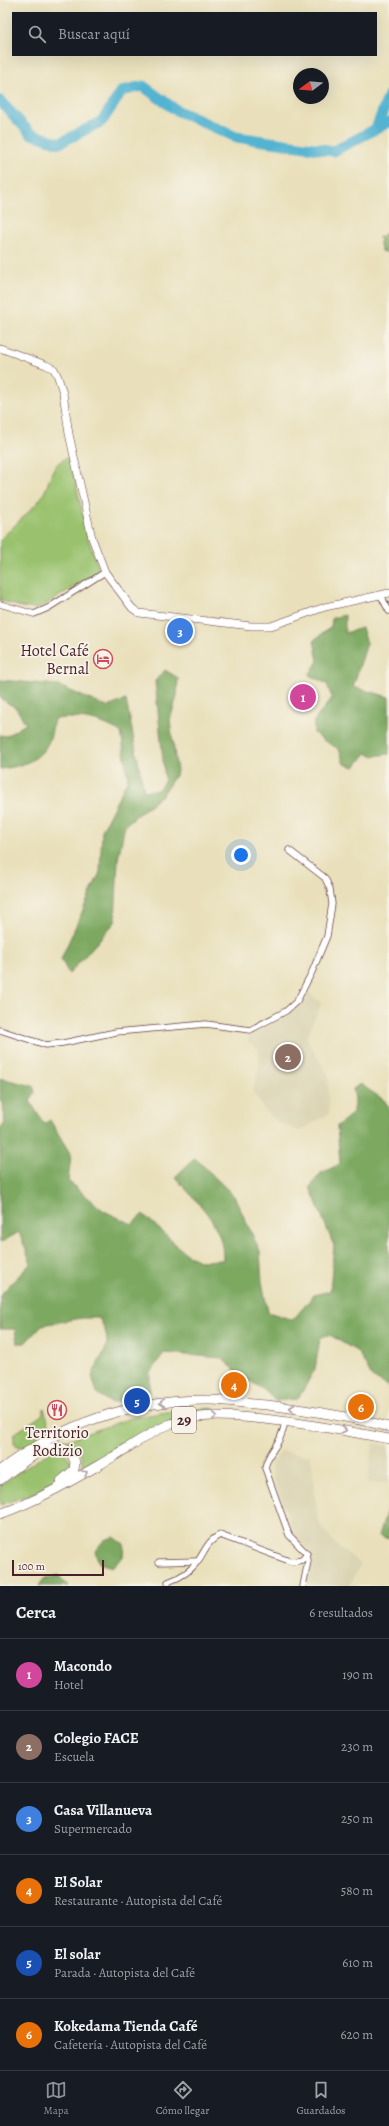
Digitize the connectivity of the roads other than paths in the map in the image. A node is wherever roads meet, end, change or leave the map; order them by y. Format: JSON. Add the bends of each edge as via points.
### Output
{"nodes":[{"id":1,"x":0,"y":348,"type":"edge"},
{"id":2,"x":105,"y":572,"type":"junction"},
{"id":3,"x":389,"y":593,"type":"edge"},
{"id":4,"x":381,"y":596,"type":"junction"},
{"id":5,"x":0,"y":604,"type":"edge"},
{"id":6,"x":389,"y":611,"type":"edge"},
{"id":7,"x":289,"y":850,"type":"dead end"},
{"id":8,"x":0,"y":1030,"type":"edge"},
{"id":9,"x":285,"y":1421,"type":"junction"},
{"id":10,"x":389,"y":1427,"type":"edge"},
{"id":11,"x":389,"y":1439,"type":"edge"},
{"id":12,"x":0,"y":1470,"type":"edge"},
{"id":13,"x":0,"y":1480,"type":"edge"},
{"id":14,"x":0,"y":1509,"type":"edge"},
{"id":15,"x":0,"y":1514,"type":"edge"},
{"id":16,"x":307,"y":1554,"type":"junction"},
{"id":17,"x":198,"y":1561,"type":"junction"},
{"id":18,"x":159,"y":1562,"type":"dead end"},
{"id":19,"x":168,"y":1582,"type":"dead end"},
{"id":20,"x":303,"y":1586,"type":"edge"}],
"edges":[{"from":1,"to":2,"type":"street","via":[[46,365],[54,369],[58,377],[92,538]]},
{"from":2,"to":4,"type":"street","via":[[132,608],[139,613],[251,626],[278,625],[325,607]]},
{"from":2,"to":5,"type":"street","via":[[34,614]]},
{"from":3,"to":4,"type":"street"},
{"from":4,"to":6,"type":"street"},
{"from":7,"to":8,"type":"street","via":[[325,878],[332,904],[327,936],[312,972],[297,1001],[286,1011],[250,1030],[206,1024],[190,1025],[116,1032],[63,1044],[46,1045]]},
{"from":9,"to":11,"type":"highway","number":"29","one_way":true},
{"from":15,"to":9,"type":"highway","number":"29","one_way":true,"via":[[46,1495],[178,1421],[209,1415]]},
{"from":9,"to":16,"type":"street","via":[[283,1435],[266,1461],[265,1468],[289,1535]]},
{"from":10,"to":12,"type":"highway","number":"29","one_way":true,"via":[[340,1415],[214,1400],[161,1403],[124,1410],[63,1431],[40,1442]]},
{"from":13,"to":14,"type":"highway","via":[[29,1459],[56,1446],[67,1450],[75,1462],[74,1470],[67,1478]]},
{"from":16,"to":17,"type":"street","via":[[302,1560],[292,1562],[220,1535],[212,1539]]},
{"from":16,"to":20,"type":"street"},
{"from":17,"to":18,"type":"street"},
{"from":17,"to":19,"type":"street","via":[[178,1578]]}]}
